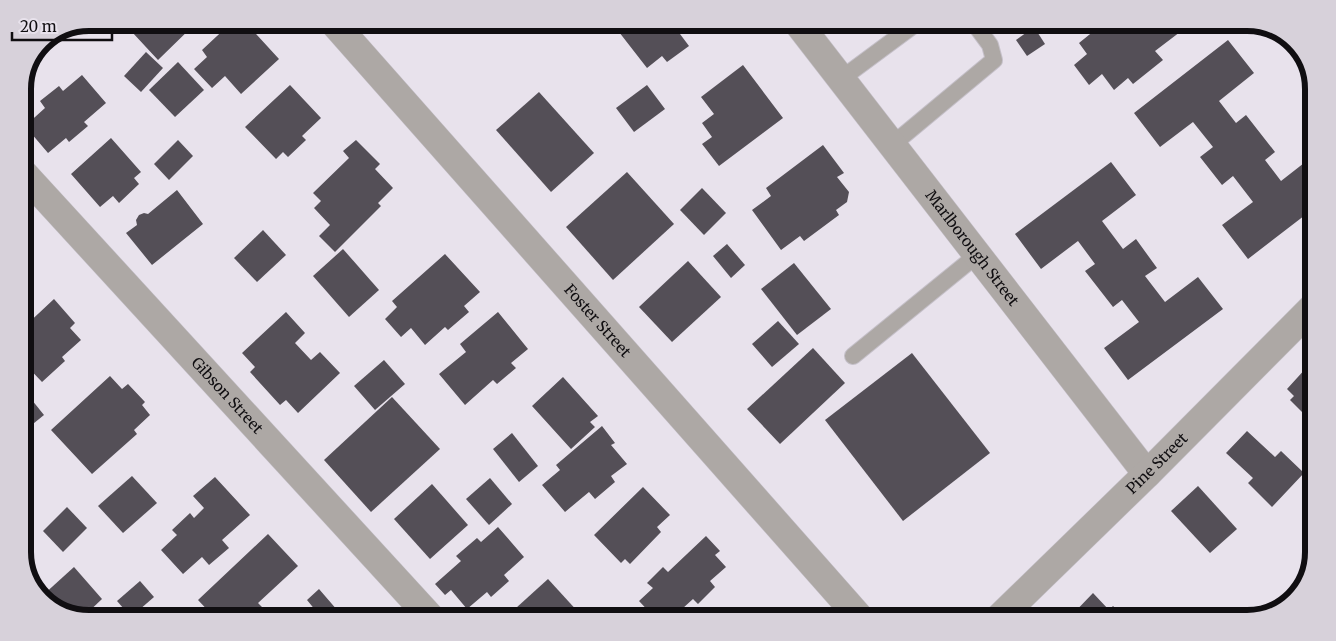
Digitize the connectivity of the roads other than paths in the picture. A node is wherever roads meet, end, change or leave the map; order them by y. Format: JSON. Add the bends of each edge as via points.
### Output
{"nodes":[{"id":1,"x":341,"y":31,"type":"edge"},
{"id":2,"x":804,"y":31,"type":"edge"},
{"id":3,"x":906,"y":31,"type":"edge"},
{"id":4,"x":980,"y":31,"type":"edge"},
{"id":5,"x":841,"y":79,"type":"junction"},
{"id":6,"x":892,"y":145,"type":"junction"},
{"id":7,"x":31,"y":182,"type":"edge"},
{"id":8,"x":977,"y":255,"type":"junction"},
{"id":9,"x":1305,"y":315,"type":"edge"},
{"id":10,"x":853,"y":356,"type":"dead end"},
{"id":11,"x":1147,"y":474,"type":"junction"},
{"id":12,"x":424,"y":610,"type":"edge"},
{"id":13,"x":853,"y":610,"type":"edge"},
{"id":14,"x":1007,"y":610,"type":"edge"}],
"edges":[{"from":1,"to":13,"type":"street","name":"Foster Street"},
{"from":2,"to":5,"type":"street","name":"Marlborough Street"},
{"from":3,"to":5,"type":"lane"},
{"from":4,"to":6,"type":"lane","via":[[990,45],[994,60]]},
{"from":5,"to":6,"type":"street","name":"Marlborough Street"},
{"from":6,"to":8,"type":"street","name":"Marlborough Street"},
{"from":7,"to":12,"type":"street","name":"Gibson Street"},
{"from":8,"to":10,"type":"lane"},
{"from":8,"to":11,"type":"street","name":"Marlborough Street"},
{"from":9,"to":11,"type":"street","name":"Pine Street"},
{"from":11,"to":14,"type":"street","name":"Pine Street"}]}
